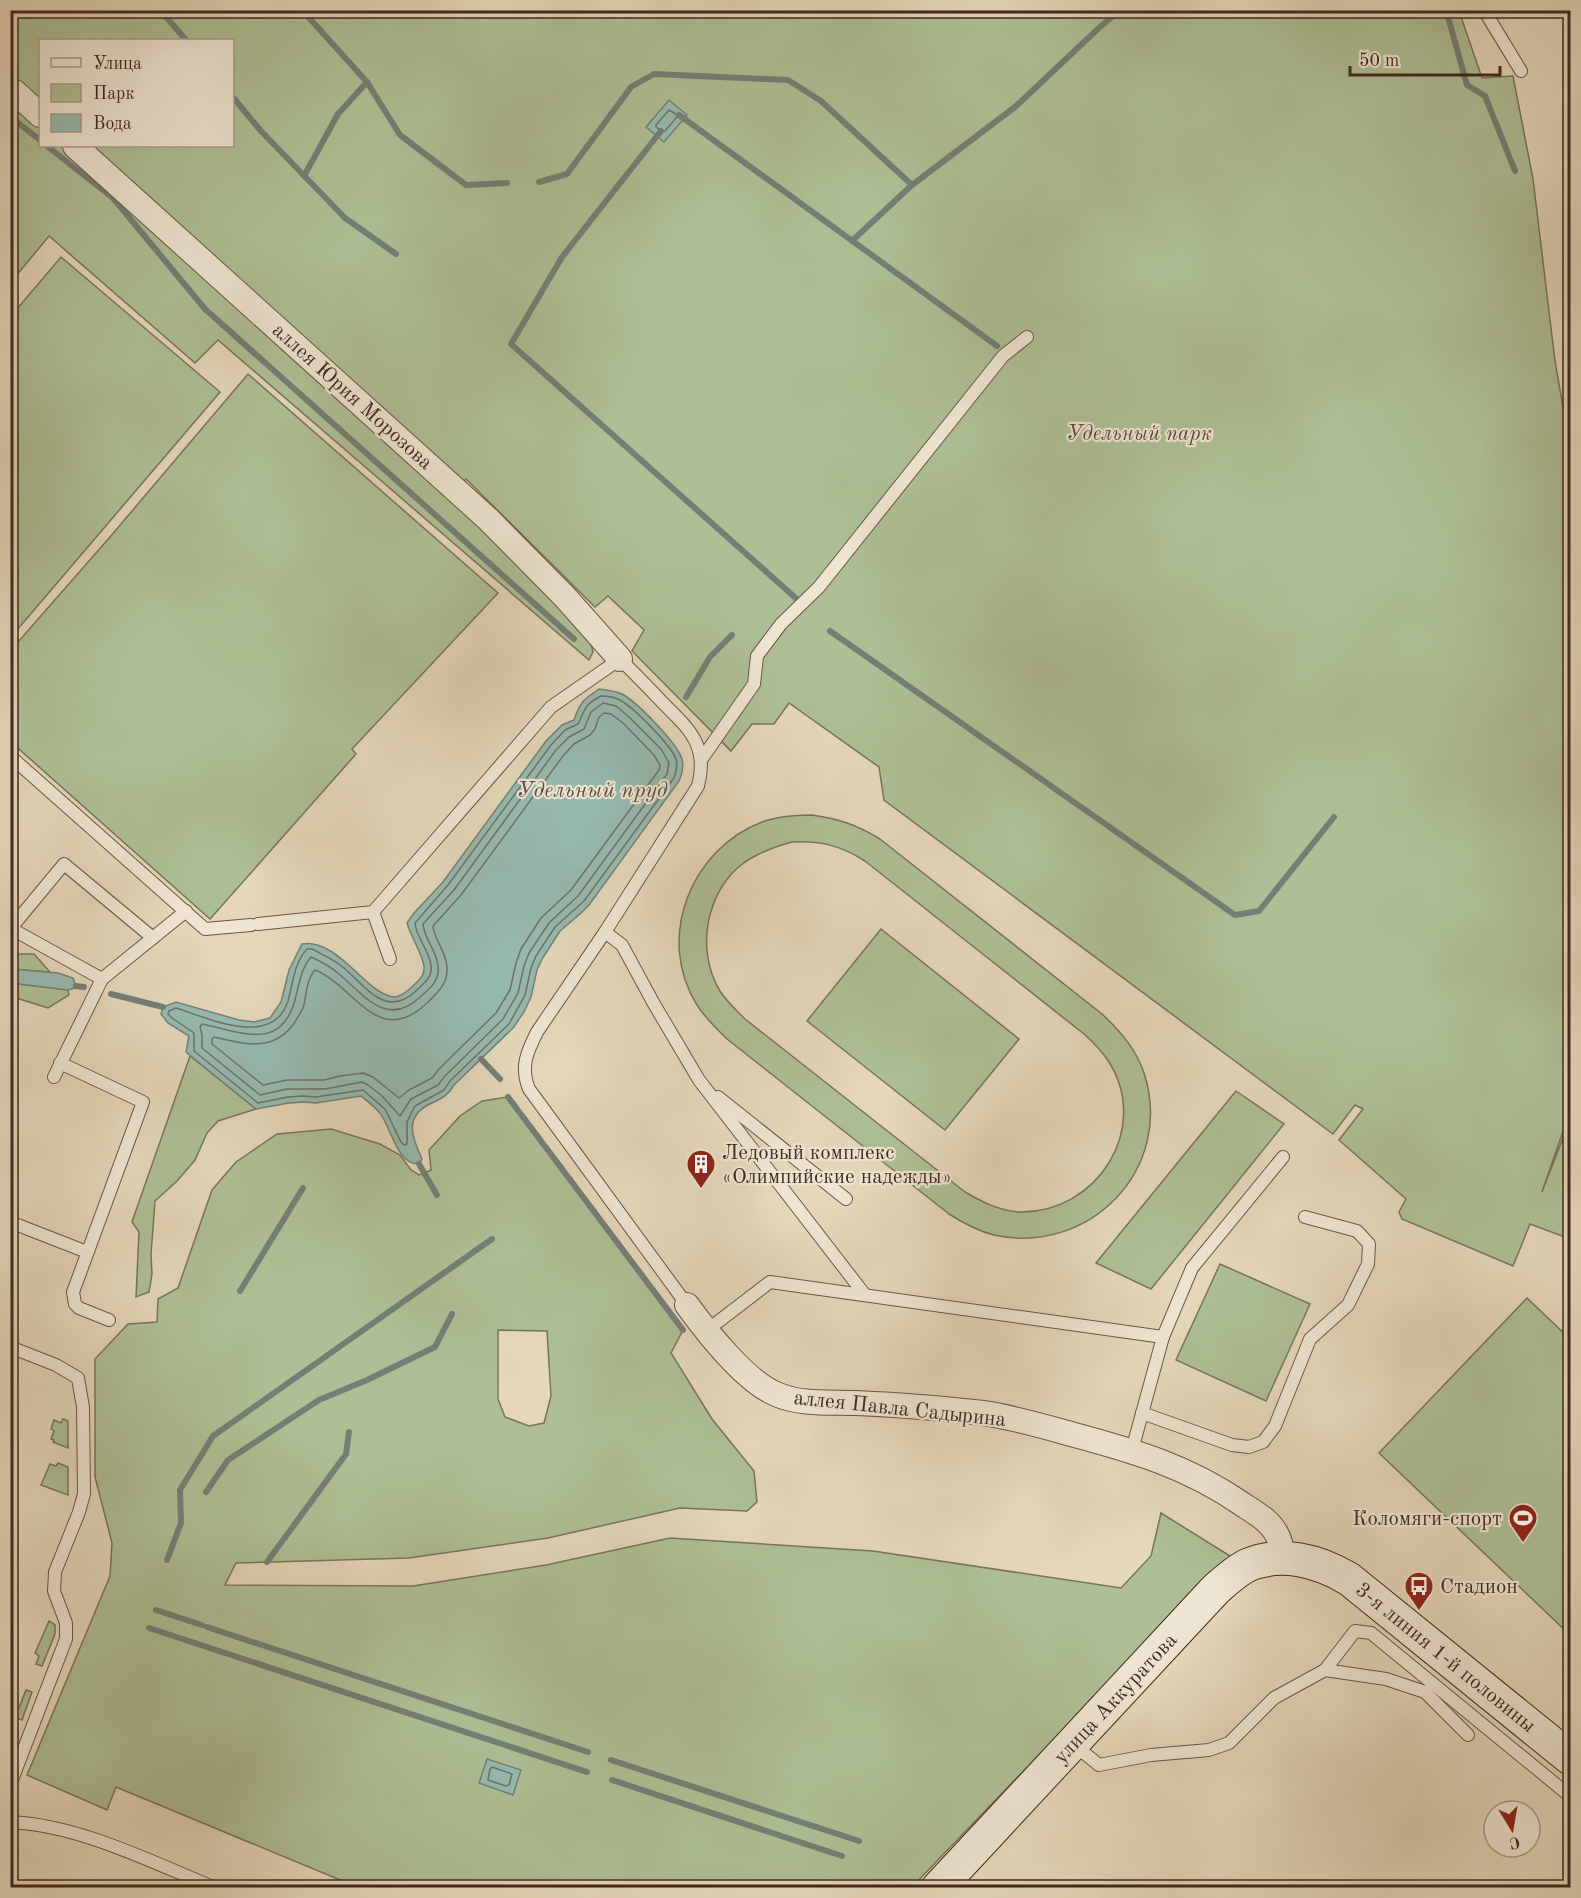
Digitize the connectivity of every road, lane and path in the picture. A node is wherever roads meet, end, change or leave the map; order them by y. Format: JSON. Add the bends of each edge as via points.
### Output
{"nodes":[{"id":1,"x":1484,"y":10,"type":"edge"},
{"id":2,"x":1521,"y":71,"type":"dead end"},
{"id":3,"x":13,"y":96,"type":"edge"},
{"id":4,"x":39,"y":114,"type":"edge"},
{"id":5,"x":76,"y":147,"type":"edge"},
{"id":6,"x":1027,"y":337,"type":"dead end"},
{"id":7,"x":620,"y":658,"type":"junction"},
{"id":8,"x":10,"y":756,"type":"edge"},
{"id":9,"x":701,"y":760,"type":"junction"},
{"id":10,"x":186,"y":911,"type":"junction"},
{"id":11,"x":373,"y":912,"type":"junction"},
{"id":12,"x":11,"y":928,"type":"edge"},
{"id":13,"x":605,"y":932,"type":"junction"},
{"id":14,"x":153,"y":938,"type":"junction"},
{"id":15,"x":390,"y":960,"type":"dead end"},
{"id":16,"x":102,"y":979,"type":"junction"},
{"id":17,"x":60,"y":1063,"type":"junction"},
{"id":18,"x":54,"y":1077,"type":"dead end"},
{"id":19,"x":702,"y":1084,"type":"junction"},
{"id":20,"x":1283,"y":1157,"type":"dead end"},
{"id":21,"x":846,"y":1199,"type":"dead end"},
{"id":22,"x":1305,"y":1217,"type":"dead end"},
{"id":23,"x":10,"y":1222,"type":"edge"},
{"id":24,"x":87,"y":1252,"type":"junction"},
{"id":25,"x":865,"y":1295,"type":"junction"},
{"id":26,"x":687,"y":1305,"type":"joint"},
{"id":27,"x":109,"y":1320,"type":"dead end"},
{"id":28,"x":706,"y":1331,"type":"junction"},
{"id":29,"x":1163,"y":1337,"type":"junction"},
{"id":30,"x":10,"y":1347,"type":"edge"},
{"id":31,"x":1142,"y":1413,"type":"junction"},
{"id":32,"x":1132,"y":1450,"type":"junction"},
{"id":33,"x":1282,"y":1559,"type":"junction"},
{"id":34,"x":1317,"y":1563,"type":"joint"},
{"id":35,"x":1325,"y":1670,"type":"junction"},
{"id":36,"x":1468,"y":1735,"type":"dead end"},
{"id":37,"x":1072,"y":1744,"type":"junction"},
{"id":38,"x":1570,"y":1758,"type":"edge"},
{"id":39,"x":10,"y":1785,"type":"edge"},
{"id":40,"x":1570,"y":1796,"type":"edge"},
{"id":41,"x":10,"y":1822,"type":"edge"},
{"id":42,"x":215,"y":1887,"type":"edge"},
{"id":43,"x":938,"y":1887,"type":"edge"}],
"edges":[{"from":1,"to":2,"type":"lane"},
{"from":3,"to":4,"type":"street"},
{"from":5,"to":7,"type":"street","name":"аллея Юрия Морозова","via":[[488,519]]},
{"from":6,"to":9,"type":"lane","via":[[1003,356],[819,587],[781,624],[757,656],[754,684]]},
{"from":7,"to":9,"type":"lane","via":[[689,729]]},
{"from":7,"to":11,"type":"lane","via":[[551,707]]},
{"from":8,"to":10,"type":"lane"},
{"from":9,"to":13,"type":"lane","via":[[698,786]]},
{"from":10,"to":11,"type":"lane","via":[[206,929]]},
{"from":10,"to":14,"type":"lane"},
{"from":11,"to":15,"type":"lane"},
{"from":12,"to":14,"type":"lane","via":[[64,864]]},
{"from":12,"to":16,"type":"lane"},
{"from":13,"to":19,"type":"lane","via":[[622,945]]},
{"from":13,"to":26,"type":"lane","via":[[537,1032],[524,1072],[529,1089]]},
{"from":14,"to":16,"type":"lane"},
{"from":16,"to":17,"type":"lane"},
{"from":17,"to":18,"type":"lane"},
{"from":17,"to":24,"type":"lane","via":[[143,1102]]},
{"from":19,"to":21,"type":"lane"},
{"from":19,"to":25,"type":"lane"},
{"from":20,"to":29,"type":"lane","via":[[1192,1268]]},
{"from":22,"to":31,"type":"lane","via":[[1357,1231],[1369,1244],[1368,1264],[1348,1305],[1310,1339],[1275,1426],[1263,1442],[1249,1447],[1232,1445]]},
{"from":23,"to":24,"type":"lane"},
{"from":24,"to":27,"type":"lane","via":[[73,1292],[75,1304]]},
{"from":25,"to":28,"type":"lane","via":[[770,1282]]},
{"from":25,"to":29,"type":"lane"},
{"from":26,"to":28,"type":"street","name":"аллея Павла Садырина"},
{"from":28,"to":32,"type":"street","name":"аллея Павла Садырина","via":[[754,1382],[776,1394],[799,1400],[985,1413]]},
{"from":29,"to":31,"type":"lane"},
{"from":30,"to":39,"type":"lane","via":[[78,1377],[83,1407],[84,1494],[55,1572],[54,1591],[66,1623],[66,1639]]},
{"from":31,"to":32,"type":"lane"},
{"from":32,"to":33,"type":"street","name":"аллея Павла Садырина","via":[[1177,1467],[1249,1508],[1277,1533]]},
{"from":33,"to":34,"type":"street","name":"улица Аккуратова"},
{"from":33,"to":37,"type":"street","name":"улица Аккуратова","via":[[1247,1566],[1216,1589]]},
{"from":34,"to":38,"type":"street","name":"3-я линия 1-й половины","via":[[1349,1579]]},
{"from":35,"to":36,"type":"lane","via":[[1386,1679],[1425,1692]]},
{"from":35,"to":37,"type":"lane","via":[[1274,1698],[1229,1743],[1209,1750],[1099,1765]]},
{"from":35,"to":40,"type":"lane","via":[[1355,1631],[1371,1633]]},
{"from":37,"to":43,"type":"street","name":"улица Аккуратова"},
{"from":41,"to":42,"type":"lane","via":[[31,1823],[94,1839]]}]}
